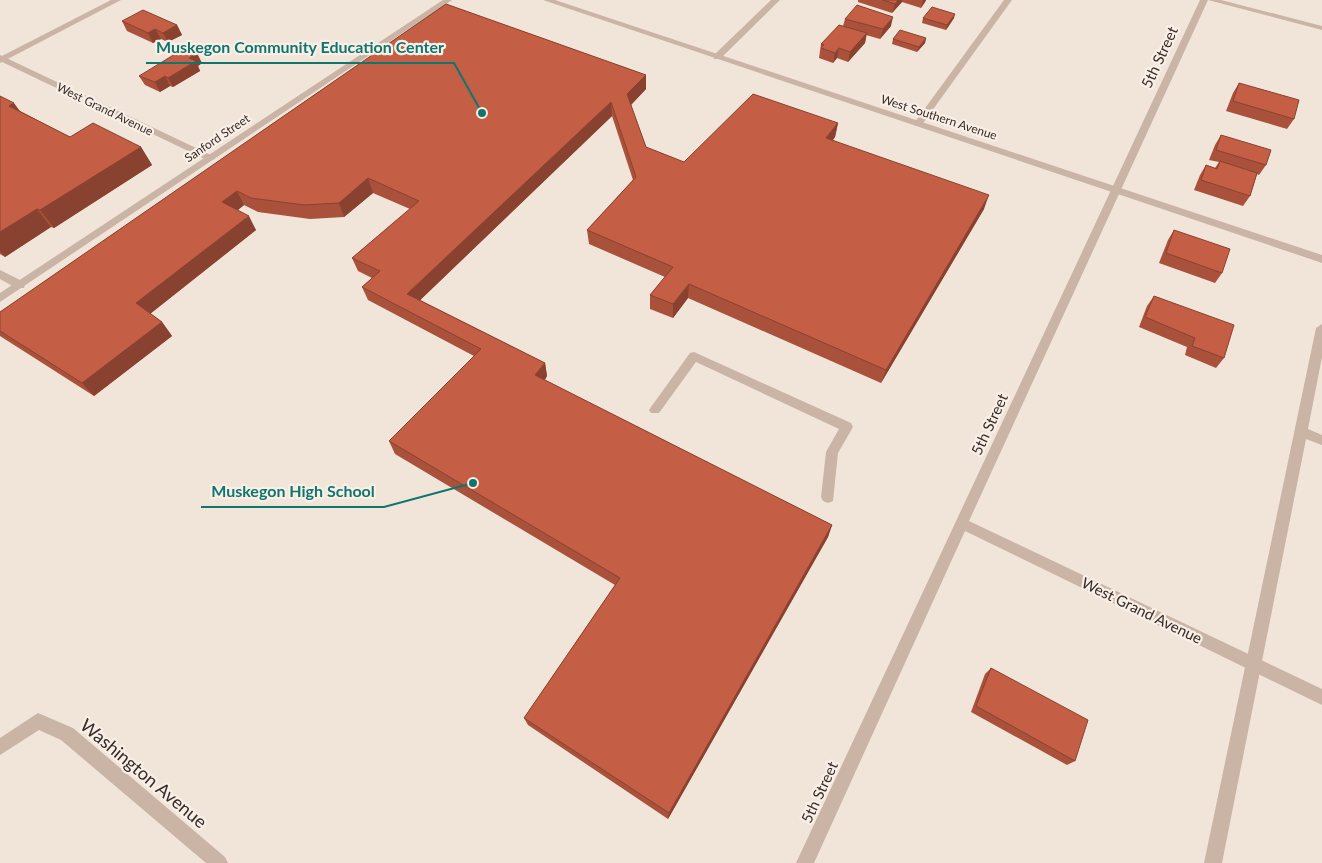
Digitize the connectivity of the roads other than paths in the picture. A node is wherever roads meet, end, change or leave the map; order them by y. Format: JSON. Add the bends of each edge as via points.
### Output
{"nodes":[{"id":1,"x":117,"y":0,"type":"edge"},
{"id":2,"x":448,"y":0,"type":"edge"},
{"id":3,"x":547,"y":0,"type":"edge"},
{"id":4,"x":776,"y":0,"type":"edge"},
{"id":5,"x":1008,"y":0,"type":"edge"},
{"id":6,"x":1204,"y":0,"type":"edge"},
{"id":7,"x":1212,"y":0,"type":"edge"},
{"id":8,"x":1322,"y":28,"type":"edge"},
{"id":9,"x":717,"y":57,"type":"junction"},
{"id":10,"x":1,"y":59,"type":"edge"},
{"id":11,"x":918,"y":124,"type":"junction"},
{"id":12,"x":210,"y":158,"type":"junction"},
{"id":13,"x":1115,"y":189,"type":"junction"},
{"id":14,"x":1322,"y":259,"type":"edge"},
{"id":15,"x":0,"y":274,"type":"edge"},
{"id":16,"x":20,"y":285,"type":"junction"},
{"id":17,"x":0,"y":298,"type":"edge"},
{"id":18,"x":1322,"y":328,"type":"edge"},
{"id":19,"x":656,"y":410,"type":"dead end"},
{"id":20,"x":1301,"y":432,"type":"junction"},
{"id":21,"x":1322,"y":440,"type":"edge"},
{"id":22,"x":828,"y":497,"type":"dead end"},
{"id":23,"x":961,"y":523,"type":"junction"},
{"id":24,"x":1253,"y":664,"type":"junction"},
{"id":25,"x":1322,"y":697,"type":"edge"},
{"id":26,"x":0,"y":747,"type":"edge"},
{"id":27,"x":219,"y":863,"type":"edge"},
{"id":28,"x":805,"y":863,"type":"edge"},
{"id":29,"x":1213,"y":863,"type":"edge"}],
"edges":[{"from":1,"to":10,"type":"street"},
{"from":2,"to":12,"type":"street","name":"Sanford Street"},
{"from":3,"to":9,"type":"street","name":"West Southern Avenue"},
{"from":4,"to":9,"type":"street"},
{"from":5,"to":11,"type":"street"},
{"from":6,"to":13,"type":"street","name":"5th Street"},
{"from":7,"to":8,"type":"street"},
{"from":9,"to":11,"type":"street","name":"West Southern Avenue"},
{"from":10,"to":12,"type":"street","name":"West Grand Avenue"},
{"from":11,"to":13,"type":"street","name":"West Southern Avenue"},
{"from":12,"to":16,"type":"street","name":"Sanford Street"},
{"from":13,"to":14,"type":"street","name":"West Southern Avenue"},
{"from":13,"to":23,"type":"street","name":"5th Street"},
{"from":15,"to":16,"type":"street"},
{"from":16,"to":17,"type":"street","name":"Sanford Street"},
{"from":18,"to":20,"type":"street"},
{"from":19,"to":22,"type":"street","via":[[694,356],[847,427],[832,452]]},
{"from":20,"to":21,"type":"street"},
{"from":20,"to":24,"type":"street"},
{"from":23,"to":24,"type":"street","name":"West Grand Avenue"},
{"from":23,"to":28,"type":"street","name":"5th Street"},
{"from":24,"to":25,"type":"street","name":"West Grand Avenue"},
{"from":24,"to":29,"type":"street"},
{"from":26,"to":27,"type":"street","name":"Washington Avenue","via":[[38,721],[67,734]]}]}
